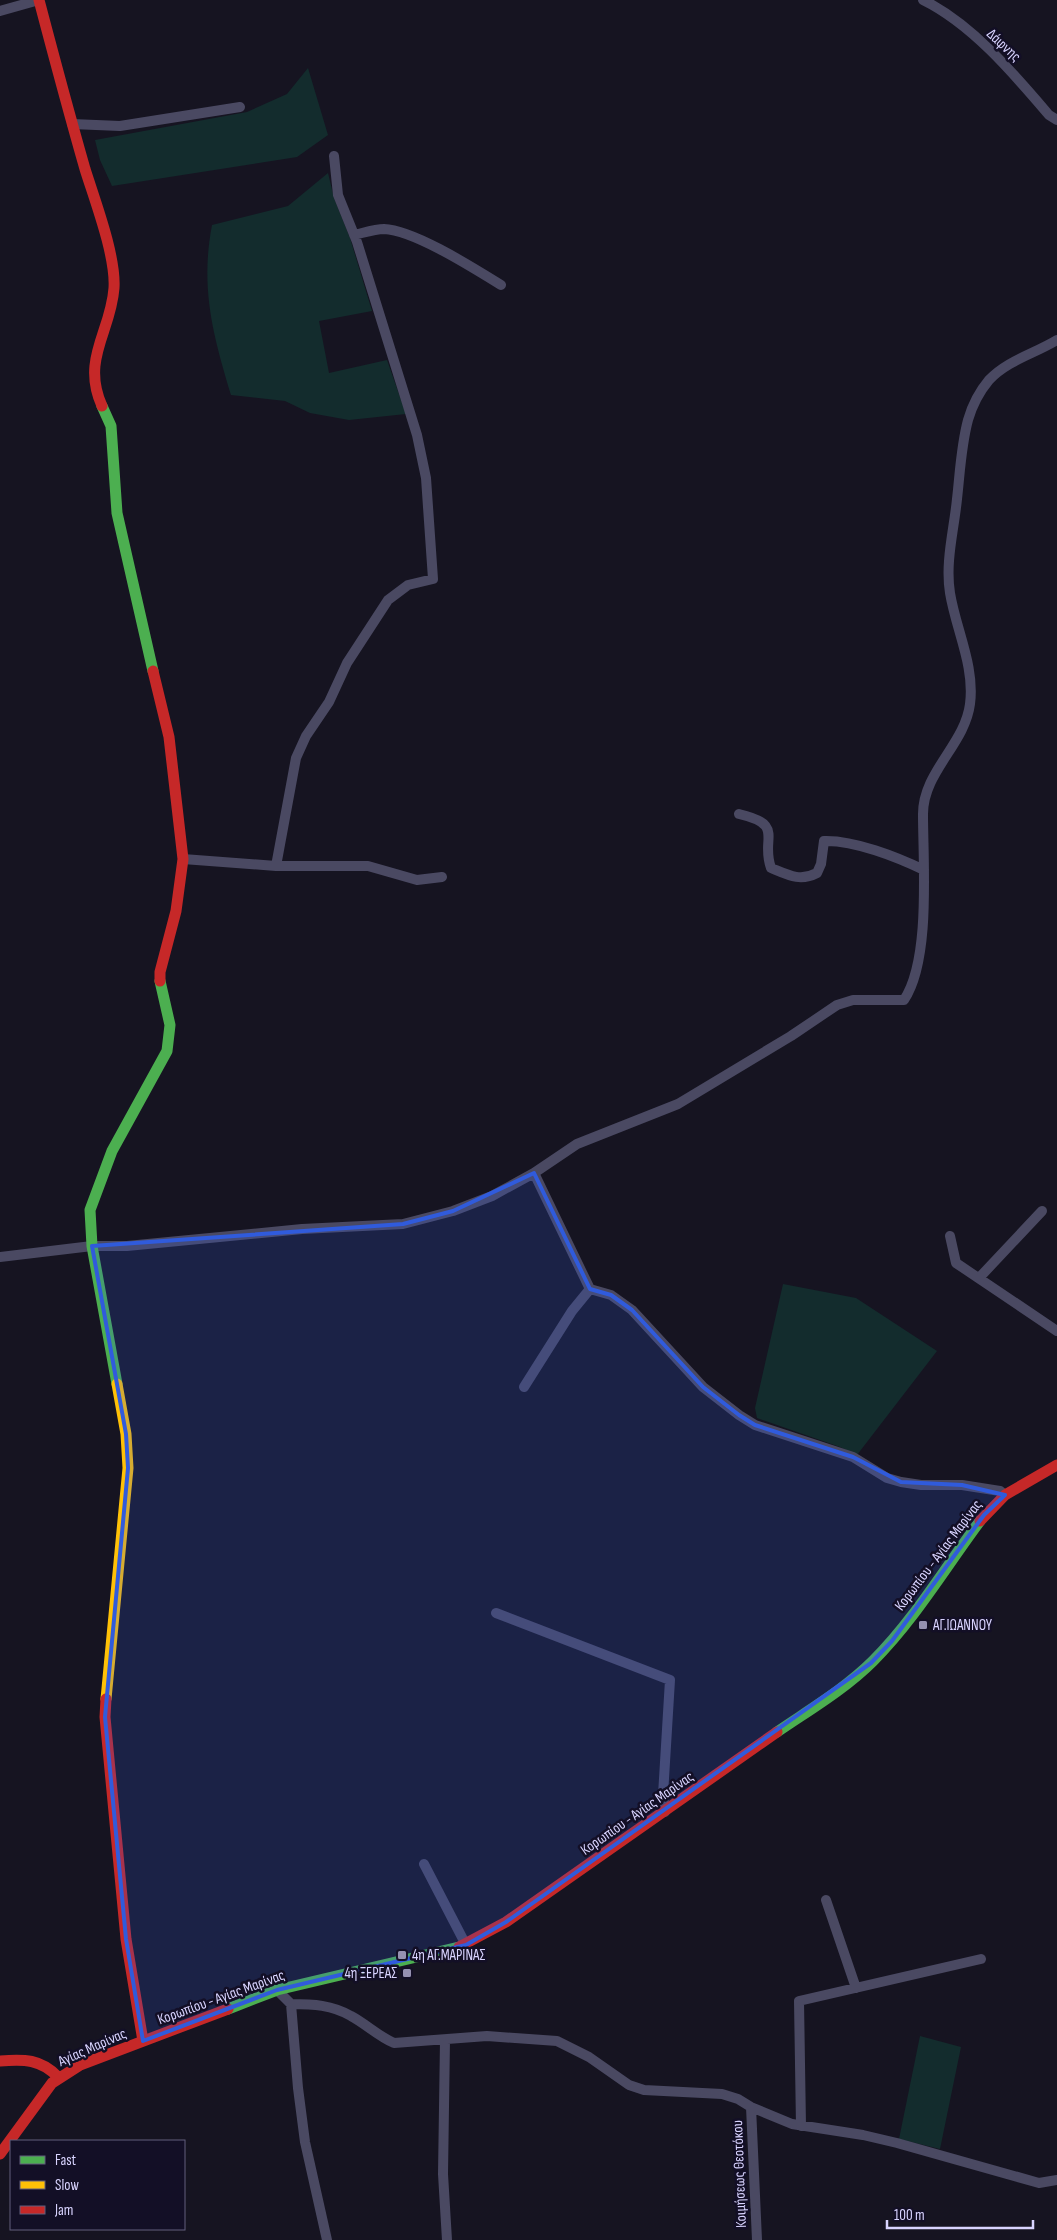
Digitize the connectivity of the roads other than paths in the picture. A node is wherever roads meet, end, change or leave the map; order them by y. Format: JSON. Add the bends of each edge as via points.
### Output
{"nodes":[{"id":1,"x":39,"y":0,"type":"edge"},
{"id":2,"x":923,"y":0,"type":"edge"},
{"id":3,"x":0,"y":11,"type":"edge"},
{"id":4,"x":240,"y":107,"type":"dead end"},
{"id":5,"x":1057,"y":120,"type":"edge"},
{"id":6,"x":72,"y":124,"type":"junction"},
{"id":7,"x":334,"y":156,"type":"dead end"},
{"id":8,"x":354,"y":235,"type":"junction"},
{"id":9,"x":501,"y":285,"type":"dead end"},
{"id":10,"x":1057,"y":340,"type":"edge"},
{"id":11,"x":739,"y":814,"type":"dead end"},
{"id":12,"x":183,"y":859,"type":"junction"},
{"id":13,"x":276,"y":866,"type":"junction"},
{"id":14,"x":924,"y":870,"type":"junction"},
{"id":15,"x":442,"y":877,"type":"dead end"},
{"id":16,"x":534,"y":1173,"type":"junction"},
{"id":17,"x":1042,"y":1211,"type":"dead end"},
{"id":18,"x":950,"y":1236,"type":"dead end"},
{"id":19,"x":92,"y":1246,"type":"junction"},
{"id":20,"x":0,"y":1257,"type":"edge"},
{"id":21,"x":979,"y":1278,"type":"junction"},
{"id":22,"x":590,"y":1289,"type":"junction"},
{"id":23,"x":1057,"y":1331,"type":"edge"},
{"id":24,"x":524,"y":1386,"type":"dead end"},
{"id":25,"x":1057,"y":1465,"type":"edge"},
{"id":26,"x":1005,"y":1495,"type":"junction"},
{"id":27,"x":496,"y":1613,"type":"dead end"},
{"id":28,"x":665,"y":1812,"type":"junction"},
{"id":29,"x":424,"y":1864,"type":"dead end"},
{"id":30,"x":826,"y":1900,"type":"dead end"},
{"id":31,"x":466,"y":1945,"type":"junction"},
{"id":32,"x":981,"y":1959,"type":"dead end"},
{"id":33,"x":856,"y":1988,"type":"junction"},
{"id":34,"x":277,"y":1990,"type":"junction"},
{"id":35,"x":291,"y":2004,"type":"junction"},
{"id":36,"x":445,"y":2040,"type":"junction"},
{"id":37,"x":143,"y":2041,"type":"junction"},
{"id":38,"x":0,"y":2061,"type":"edge"},
{"id":39,"x":58,"y":2077,"type":"junction"},
{"id":40,"x":751,"y":2108,"type":"junction"},
{"id":41,"x":801,"y":2126,"type":"junction"},
{"id":42,"x":10,"y":2140,"type":"edge"},
{"id":43,"x":10,"y":2140,"type":"edge"},
{"id":44,"x":0,"y":2154,"type":"edge"},
{"id":45,"x":1057,"y":2180,"type":"edge"},
{"id":46,"x":327,"y":2240,"type":"edge"},
{"id":47,"x":447,"y":2240,"type":"edge"},
{"id":48,"x":757,"y":2240,"type":"edge"}],
"edges":[{"from":1,"to":3,"type":"street"},
{"from":1,"to":6,"type":"street"},
{"from":2,"to":5,"type":"street","name":"Δάφνης","via":[[957,22],[1005,65]]},
{"from":4,"to":6,"type":"street","via":[[120,126]]},
{"from":6,"to":12,"type":"street","via":[[108,245],[114,287],[93,368],[97,395],[111,426],[117,513],[169,737]]},
{"from":7,"to":8,"type":"street","via":[[338,195]]},
{"from":8,"to":9,"type":"street","via":[[383,229],[403,232]]},
{"from":8,"to":13,"type":"street","via":[[417,435],[426,478],[433,578],[408,585],[388,600],[347,662],[329,702],[306,736],[296,758]]},
{"from":10,"to":14,"type":"street","via":[[1000,370],[979,393],[968,421],[950,547],[949,590],[955,623],[967,655],[970,704],[967,718],[926,793],[923,812]]},
{"from":11,"to":14,"type":"street","via":[[764,823],[769,833],[771,868],[793,877],[807,878],[817,874],[824,841],[903,860]]},
{"from":12,"to":13,"type":"street"},
{"from":12,"to":19,"type":"street","via":[[176,911],[160,972],[170,1025],[166,1051],[112,1151],[90,1210]]},
{"from":13,"to":15,"type":"street","via":[[368,866],[417,880]]},
{"from":14,"to":16,"type":"street","via":[[917,974],[904,1000],[853,1000],[837,1005],[678,1104],[578,1144]]},
{"from":16,"to":19,"type":"street","via":[[492,1196],[453,1211],[403,1224],[302,1228],[126,1246]]},
{"from":16,"to":22,"type":"street"},
{"from":17,"to":21,"type":"street"},
{"from":18,"to":21,"type":"street","via":[[956,1263]]},
{"from":19,"to":20,"type":"street"},
{"from":19,"to":37,"type":"street","via":[[128,1468],[105,1718],[126,1939]]},
{"from":21,"to":23,"type":"street"},
{"from":22,"to":24,"type":"street","via":[[572,1311]]},
{"from":22,"to":26,"type":"street","via":[[611,1295],[632,1310],[703,1387],[755,1425],[853,1457],[887,1478],[921,1485],[962,1485],[1000,1491]]},
{"from":25,"to":26,"type":"street","name":"Κορωπίου - Αγίας Μαρίνας"},
{"from":26,"to":28,"type":"street","name":"Κορωπίου - Αγίας Μαρίνας","via":[[984,1516],[892,1641],[871,1663]]},
{"from":27,"to":28,"type":"street","via":[[670,1680]]},
{"from":28,"to":31,"type":"street","name":"Κορωπίου - Αγίας Μαρίνας","via":[[506,1922]]},
{"from":29,"to":31,"type":"street"},
{"from":30,"to":33,"type":"street"},
{"from":31,"to":34,"type":"street","name":"Κορωπίου - Αγίας Μαρίνας"},
{"from":32,"to":33,"type":"street"},
{"from":33,"to":41,"type":"street","via":[[799,2001]]},
{"from":34,"to":35,"type":"street"},
{"from":34,"to":37,"type":"street","name":"Κορωπίου - Αγίας Μαρίνας"},
{"from":35,"to":36,"type":"street","via":[[318,2004],[339,2010],[394,2043]]},
{"from":35,"to":46,"type":"street","via":[[305,2142]]},
{"from":36,"to":40,"type":"street","via":[[487,2036],[557,2042],[589,2056],[629,2084],[644,2090],[722,2094]]},
{"from":36,"to":47,"type":"street","via":[[443,2174]]},
{"from":37,"to":39,"type":"street","name":"Αγίας Μαρίνας"},
{"from":38,"to":39,"type":"street","via":[[41,2062]]},
{"from":39,"to":42,"type":"street","name":"Αγίας Μαρίνας"},
{"from":40,"to":41,"type":"street"},
{"from":40,"to":48,"type":"street","name":"Κοιμήσεως Θεοτόκου"},
{"from":41,"to":45,"type":"street","via":[[888,2141],[1039,2183]]},
{"from":43,"to":44,"type":"street","name":"Αγίας Μαρίνας"}]}
